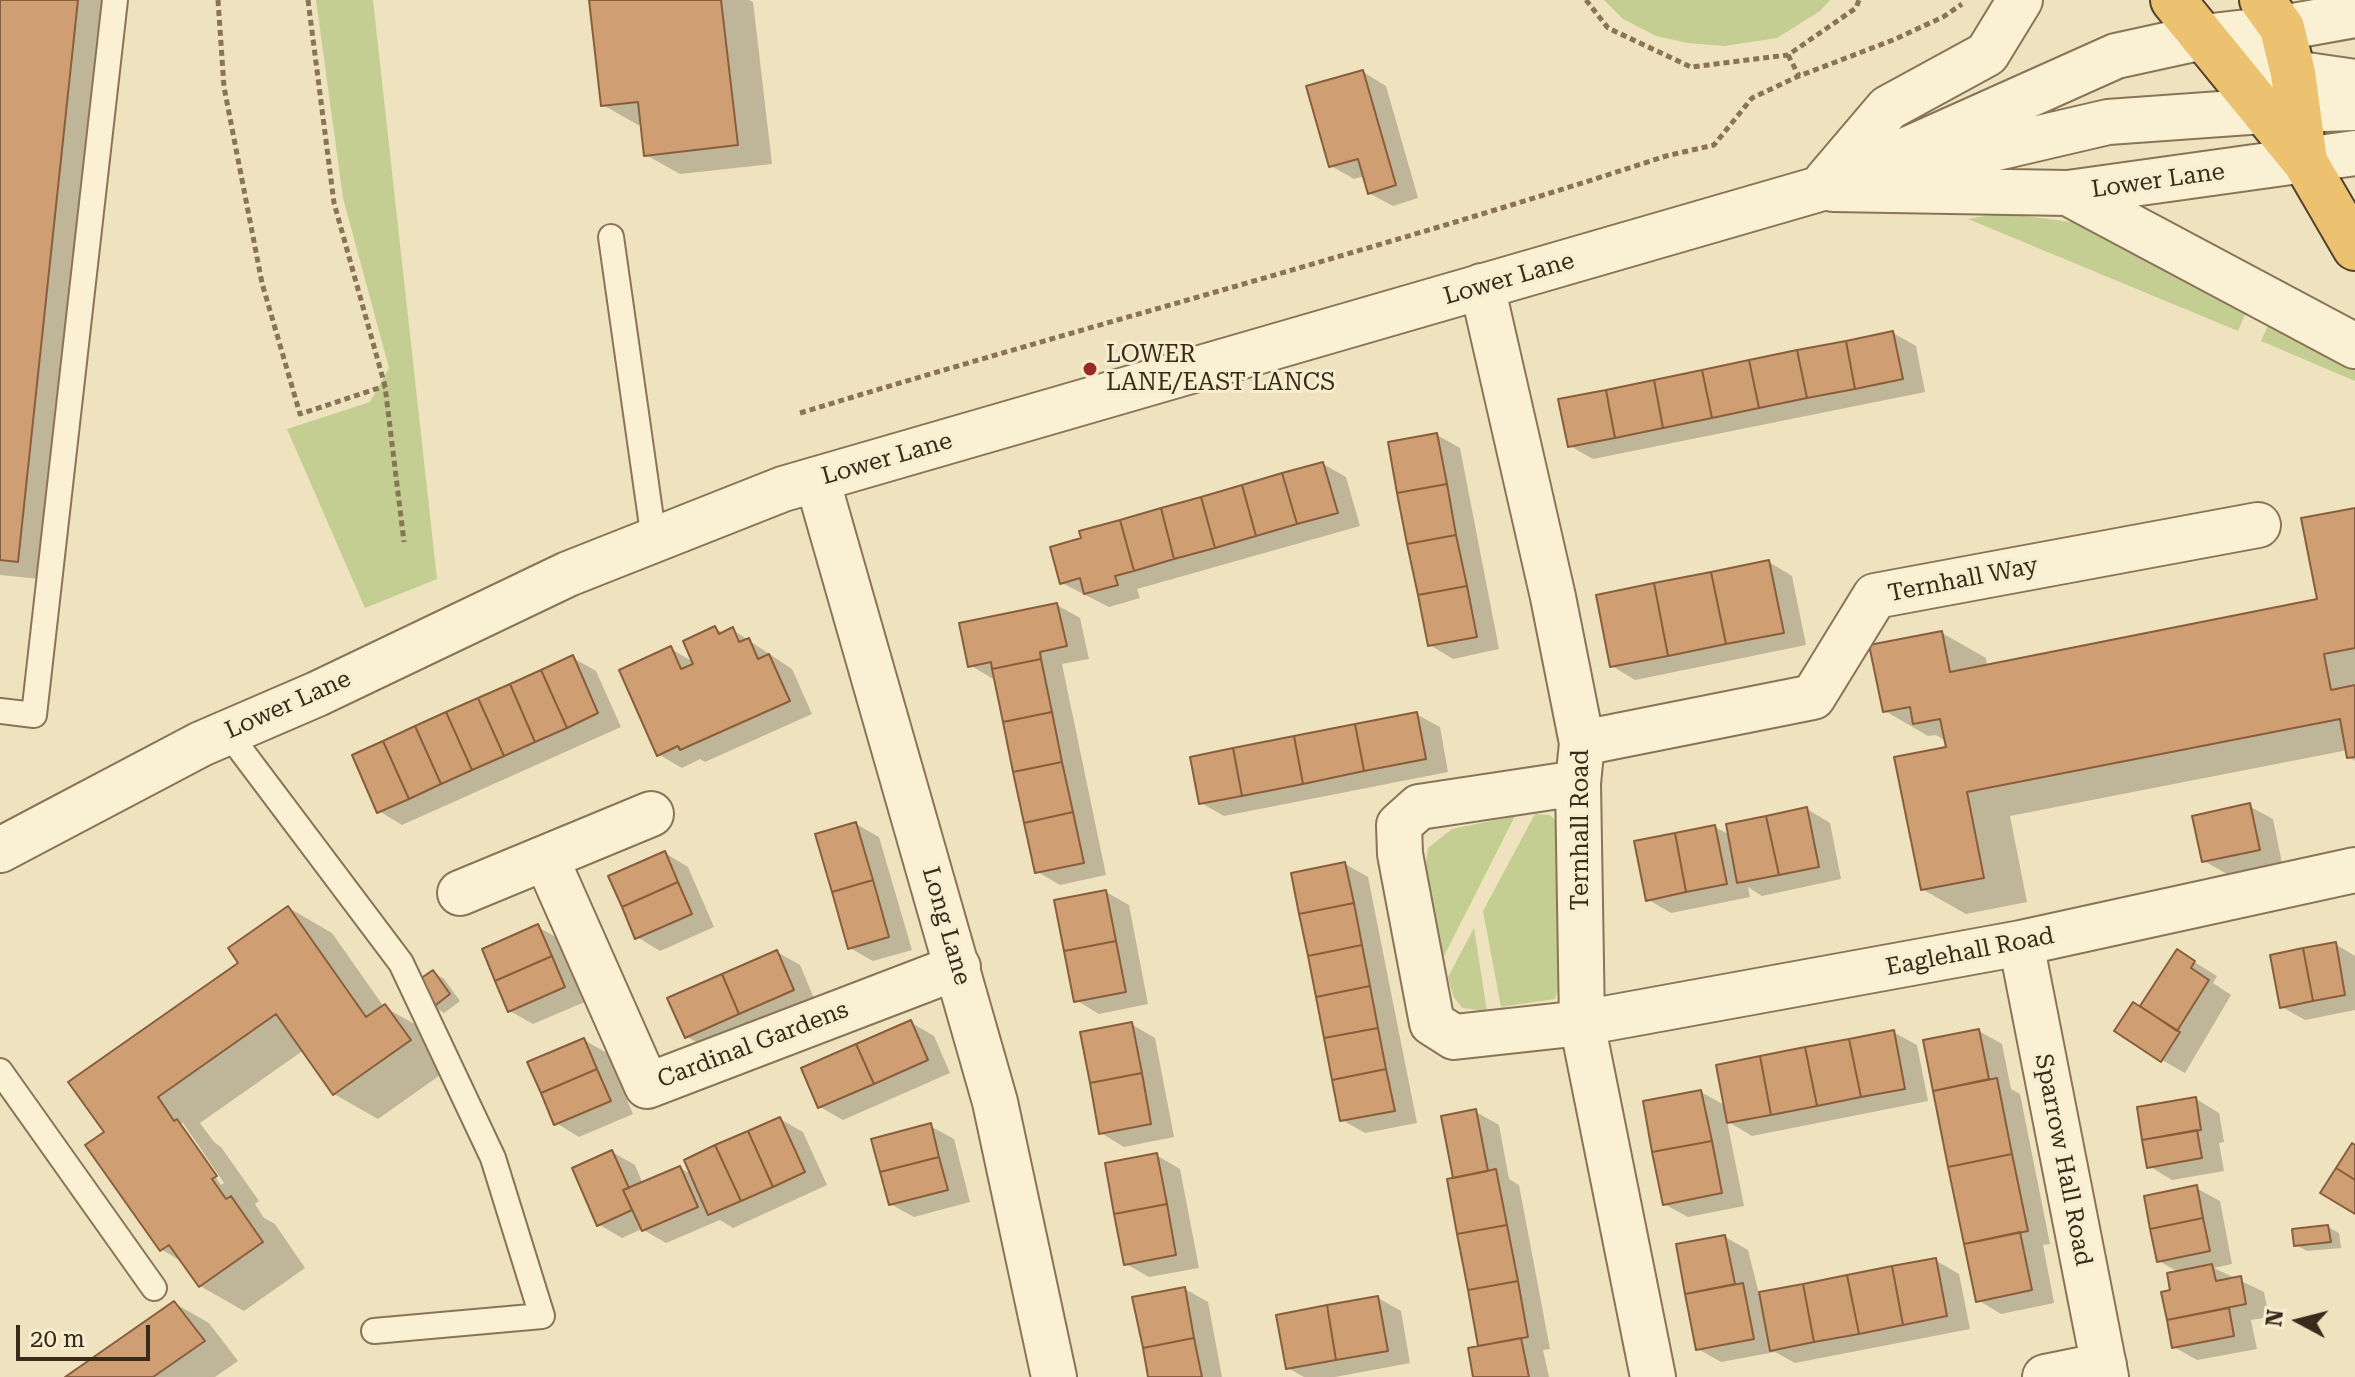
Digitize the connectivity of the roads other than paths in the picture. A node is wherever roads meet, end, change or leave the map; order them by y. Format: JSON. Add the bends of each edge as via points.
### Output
{"nodes":[{"id":1,"x":115,"y":0,"type":"edge"},
{"id":2,"x":2020,"y":0,"type":"edge"},
{"id":3,"x":2173,"y":0,"type":"edge"},
{"id":4,"x":2272,"y":14,"type":"edge"},
{"id":5,"x":2355,"y":15,"type":"edge"},
{"id":6,"x":2203,"y":37,"type":"junction"},
{"id":7,"x":2355,"y":82,"type":"edge"},
{"id":8,"x":2285,"y":97,"type":"junction"},
{"id":9,"x":2355,"y":108,"type":"edge"},
{"id":10,"x":2355,"y":153,"type":"edge"},
{"id":11,"x":2305,"y":162,"type":"junction"},
{"id":12,"x":1819,"y":189,"type":"junction"},
{"id":13,"x":2068,"y":193,"type":"junction"},
{"id":14,"x":611,"y":237,"type":"dead end"},
{"id":15,"x":2355,"y":248,"type":"edge"},
{"id":16,"x":1482,"y":286,"type":"junction"},
{"id":17,"x":2355,"y":346,"type":"edge"},
{"id":18,"x":817,"y":479,"type":"junction"},
{"id":19,"x":2258,"y":525,"type":"dead end"},
{"id":20,"x":654,"y":540,"type":"junction"},
{"id":21,"x":0,"y":711,"type":"edge"},
{"id":22,"x":228,"y":733,"type":"junction"},
{"id":23,"x":1580,"y":763,"type":"junction"},
{"id":24,"x":651,"y":814,"type":"dead end"},
{"id":25,"x":0,"y":850,"type":"edge"},
{"id":26,"x":546,"y":858,"type":"junction"},
{"id":27,"x":2355,"y":870,"type":"edge"},
{"id":28,"x":460,"y":893,"type":"dead end"},
{"id":29,"x":2021,"y":943,"type":"junction"},
{"id":30,"x":958,"y":967,"type":"junction"},
{"id":31,"x":1582,"y":1023,"type":"junction"},
{"id":32,"x":0,"y":1071,"type":"edge"},
{"id":33,"x":154,"y":1288,"type":"dead end"},
{"id":34,"x":374,"y":1331,"type":"dead end"},
{"id":35,"x":2105,"y":1371,"type":"edge"},
{"id":36,"x":1054,"y":1377,"type":"edge"},
{"id":37,"x":1653,"y":1377,"type":"edge"},
{"id":38,"x":2045,"y":1377,"type":"edge"}],
"edges":[{"from":1,"to":21,"type":"lane","via":[[34,715]]},
{"from":2,"to":12,"type":"street","via":[[1987,54],[1888,108]]},
{"from":3,"to":6,"type":"highway"},
{"from":4,"to":5,"type":"street","name":"Lower Lane"},
{"from":4,"to":6,"type":"street","name":"Lower Lane"},
{"from":4,"to":8,"type":"highway"},
{"from":6,"to":8,"type":"highway"},
{"from":6,"to":12,"type":"street","name":"Lower Lane","via":[[2116,56]]},
{"from":7,"to":8,"type":"street"},
{"from":8,"to":9,"type":"street"},
{"from":8,"to":11,"type":"highway"},
{"from":8,"to":12,"type":"street","via":[[2108,122]]},
{"from":10,"to":11,"type":"street","name":"Lower Lane"},
{"from":11,"to":13,"type":"street","name":"Lower Lane"},
{"from":11,"to":15,"type":"highway"},
{"from":12,"to":13,"type":"street","name":"Lower Lane"},
{"from":12,"to":16,"type":"street","name":"Lower Lane"},
{"from":13,"to":17,"type":"street"},
{"from":14,"to":20,"type":"lane"},
{"from":16,"to":18,"type":"street","name":"Lower Lane"},
{"from":16,"to":23,"type":"street","name":"Ternhall Road","via":[[1553,597]]},
{"from":18,"to":20,"type":"street","name":"Lower Lane"},
{"from":18,"to":30,"type":"street","name":"Long Lane"},
{"from":19,"to":23,"type":"street","name":"Ternhall Way","via":[[1875,596],[1813,697]]},
{"from":20,"to":22,"type":"street","name":"Lower Lane","via":[[568,574]]},
{"from":22,"to":25,"type":"street","name":"Lower Lane"},
{"from":22,"to":34,"type":"lane","via":[[401,963],[493,1158],[542,1316]]},
{"from":23,"to":31,"type":"street","name":"Ternhall Road"},
{"from":23,"to":31,"type":"street","name":"Ternhall Way","via":[[1419,807],[1399,825],[1432,1023],[1454,1037]]},
{"from":24,"to":26,"type":"street"},
{"from":26,"to":28,"type":"street"},
{"from":26,"to":30,"type":"street","name":"Cardinal Gardens","via":[[647,1086]]},
{"from":27,"to":29,"type":"street","name":"Eaglehall Road"},
{"from":29,"to":31,"type":"street","name":"Eaglehall Road"},
{"from":29,"to":35,"type":"street","name":"Sparrow Hall Road"},
{"from":30,"to":36,"type":"street","name":"Long Lane","via":[[995,1102]]},
{"from":31,"to":37,"type":"street","name":"Ternhall Road"},
{"from":32,"to":33,"type":"lane"},
{"from":35,"to":38,"type":"street"}]}
